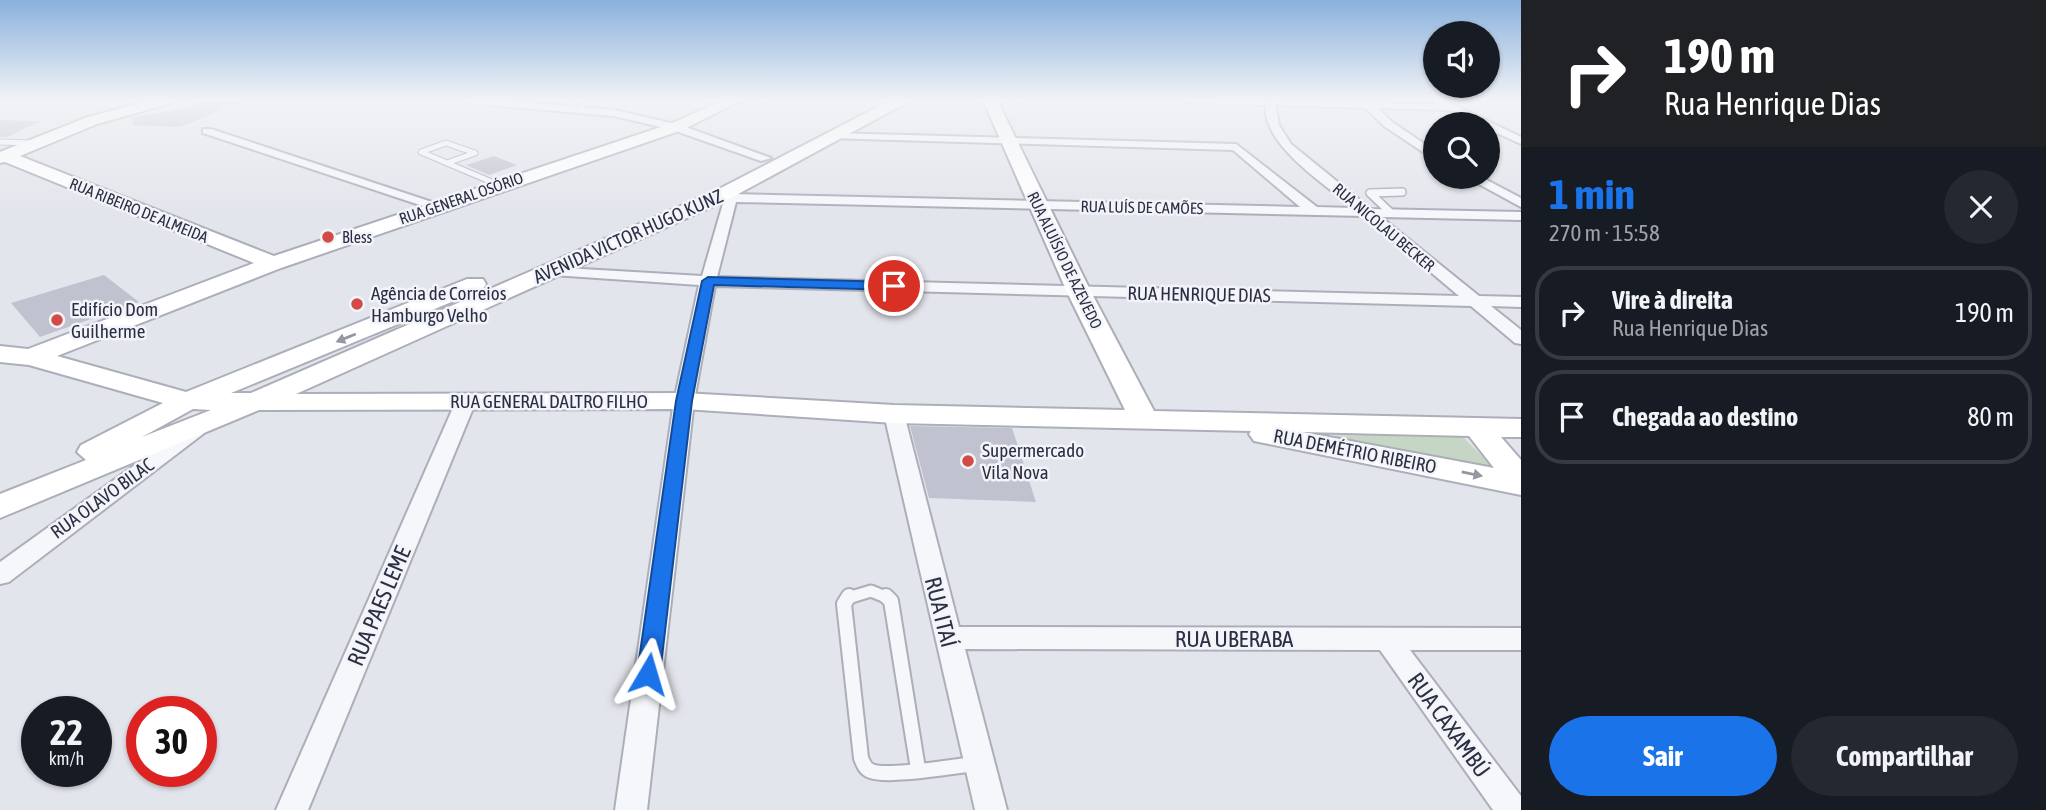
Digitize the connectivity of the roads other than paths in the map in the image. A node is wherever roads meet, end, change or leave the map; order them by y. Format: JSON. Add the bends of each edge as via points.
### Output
{"nodes":[{"id":1,"x":37,"y":138,"type":"edge"},
{"id":2,"x":45,"y":138,"type":"edge"},
{"id":3,"x":228,"y":138,"type":"edge"},
{"id":4,"x":643,"y":138,"type":"edge"},
{"id":5,"x":707,"y":138,"type":"edge"},
{"id":6,"x":804,"y":138,"type":"edge"},
{"id":7,"x":829,"y":138,"type":"edge"},
{"id":8,"x":911,"y":138,"type":"edge"},
{"id":9,"x":1280,"y":138,"type":"edge"},
{"id":10,"x":1408,"y":138,"type":"edge"},
{"id":11,"x":1007,"y":140,"type":"junction"},
{"id":12,"x":1423,"y":148,"type":"edge"},
{"id":13,"x":9,"y":151,"type":"edge"},
{"id":14,"x":765,"y":158,"type":"junction"},
{"id":15,"x":446,"y":163,"type":"junction"},
{"id":16,"x":499,"y":185,"type":"junction"},
{"id":17,"x":1495,"y":189,"type":"edge"},
{"id":18,"x":1402,"y":192,"type":"dead end"},
{"id":19,"x":726,"y":196,"type":"junction"},
{"id":20,"x":1521,"y":203,"type":"edge"},
{"id":21,"x":1038,"y":205,"type":"junction"},
{"id":22,"x":437,"y":206,"type":"junction"},
{"id":23,"x":1312,"y":210,"type":"junction"},
{"id":24,"x":1364,"y":211,"type":"junction"},
{"id":25,"x":1390,"y":212,"type":"junction"},
{"id":26,"x":1521,"y":216,"type":"edge"},
{"id":27,"x":273,"y":263,"type":"junction"},
{"id":28,"x":553,"y":270,"type":"junction"},
{"id":29,"x":708,"y":281,"type":"junction"},
{"id":30,"x":1079,"y":292,"type":"junction"},
{"id":31,"x":1474,"y":302,"type":"junction"},
{"id":32,"x":1521,"y":302,"type":"edge"},
{"id":33,"x":1521,"y":338,"type":"edge"},
{"id":34,"x":0,"y":354,"type":"edge"},
{"id":35,"x":31,"y":357,"type":"junction"},
{"id":36,"x":357,"y":357,"type":"junction"},
{"id":37,"x":257,"y":401,"type":"junction"},
{"id":38,"x":466,"y":401,"type":"junction"},
{"id":39,"x":684,"y":401,"type":"junction"},
{"id":40,"x":369,"y":404,"type":"junction"},
{"id":41,"x":196,"y":412,"type":"junction"},
{"id":42,"x":894,"y":414,"type":"junction"},
{"id":43,"x":1143,"y":418,"type":"junction"},
{"id":44,"x":1189,"y":419,"type":"junction"},
{"id":45,"x":1476,"y":425,"type":"junction"},
{"id":46,"x":1521,"y":428,"type":"edge"},
{"id":47,"x":1521,"y":482,"type":"edge"},
{"id":48,"x":0,"y":489,"type":"edge"},
{"id":49,"x":0,"y":507,"type":"edge"},
{"id":50,"x":0,"y":575,"type":"edge"},
{"id":51,"x":947,"y":638,"type":"junction"},
{"id":52,"x":1387,"y":639,"type":"junction"},
{"id":53,"x":1521,"y":639,"type":"edge"},
{"id":54,"x":979,"y":763,"type":"junction"},
{"id":55,"x":918,"y":769,"type":"junction"},
{"id":56,"x":292,"y":810,"type":"edge"},
{"id":57,"x":631,"y":810,"type":"edge"},
{"id":58,"x":991,"y":810,"type":"edge"},
{"id":59,"x":1512,"y":810,"type":"edge"}],
"edges":[{"from":1,"to":13,"type":"main road"},
{"from":2,"to":13,"type":"main road"},
{"from":3,"to":22,"type":"street"},
{"from":4,"to":16,"type":"main road","name":"RUA GENERAL OSÓRIO"},
{"from":5,"to":14,"type":"street"},
{"from":6,"to":14,"type":"main road","name":"AVENIDA VICTOR HUGO KUNZ"},
{"from":7,"to":19,"type":"main road","name":"AVENIDA VICTOR HUGO KUNZ"},
{"from":8,"to":11,"type":"street"},
{"from":9,"to":24,"type":"street","name":"RUA NICOLAU BECKER"},
{"from":10,"to":12,"type":"street"},
{"from":11,"to":21,"type":"main road","name":"RUA ALUÍSIO DE AZEVEDO"},
{"from":11,"to":23,"type":"street","via":[[1236,147]]},
{"from":13,"to":27,"type":"main road","name":"RUA RIBEIRO DE ALMEIDA"},
{"from":14,"to":41,"type":"main road","name":"AVENIDA VICTOR HUGO KUNZ","one_way":true},
{"from":15,"to":15,"type":"lane","via":[[472,155],[475,153],[446,143],[422,150]]},
{"from":15,"to":16,"type":"lane"},
{"from":16,"to":22,"type":"main road","name":"RUA GENERAL OSÓRIO"},
{"from":17,"to":20,"type":"street"},
{"from":18,"to":25,"type":"lane","via":[[1370,193]]},
{"from":19,"to":21,"type":"street","name":"RUA LUÍS DE CAMÕES"},
{"from":19,"to":28,"type":"main road","name":"AVENIDA VICTOR HUGO KUNZ"},
{"from":19,"to":29,"type":"street"},
{"from":21,"to":23,"type":"street","name":"RUA LUÍS DE CAMÕES"},
{"from":21,"to":30,"type":"main road","name":"RUA ALUÍSIO DE AZEVEDO"},
{"from":22,"to":27,"type":"main road","name":"RUA GENERAL OSÓRIO"},
{"from":23,"to":24,"type":"street","name":"RUA LUÍS DE CAMÕES"},
{"from":24,"to":25,"type":"street","name":"RUA LUÍS DE CAMÕES"},
{"from":24,"to":31,"type":"street","name":"RUA NICOLAU BECKER"},
{"from":25,"to":26,"type":"street","name":"RUA LUÍS DE CAMÕES"},
{"from":27,"to":35,"type":"main road","name":"RUA GENERAL OSÓRIO"},
{"from":28,"to":29,"type":"street","name":"RUA HENRIQUE DIAS"},
{"from":28,"to":36,"type":"main road","name":"AVENIDA VICTOR HUGO KUNZ"},
{"from":29,"to":30,"type":"street","name":"RUA HENRIQUE DIAS"},
{"from":29,"to":39,"type":"street"},
{"from":30,"to":31,"type":"street","name":"RUA HENRIQUE DIAS"},
{"from":30,"to":43,"type":"main road","name":"RUA ALUÍSIO DE AZEVEDO"},
{"from":31,"to":32,"type":"street","name":"RUA HENRIQUE DIAS"},
{"from":31,"to":33,"type":"street","name":"RUA NICOLAU BECKER"},
{"from":34,"to":35,"type":"main road"},
{"from":35,"to":41,"type":"main road"},
{"from":36,"to":37,"type":"main road","name":"AVENIDA VICTOR HUGO KUNZ"},
{"from":36,"to":40,"type":"main road","via":[[347,373],[348,388]]},
{"from":37,"to":40,"type":"main road","name":"RUA GENERAL DALTRO FILHO"},
{"from":37,"to":41,"type":"main road","name":"AVENIDA VICTOR HUGO KUNZ"},
{"from":38,"to":39,"type":"main road","name":"RUA GENERAL DALTRO FILHO"},
{"from":38,"to":40,"type":"main road","name":"RUA GENERAL DALTRO FILHO"},
{"from":38,"to":56,"type":"street","name":"RUA PAES LEME"},
{"from":39,"to":42,"type":"main road","name":"RUA GENERAL DALTRO FILHO"},
{"from":39,"to":57,"type":"street"},
{"from":41,"to":48,"type":"main road","name":"AVENIDA VICTOR HUGO KUNZ"},
{"from":41,"to":49,"type":"main road","name":"AVENIDA VICTOR HUGO KUNZ"},
{"from":41,"to":50,"type":"street","name":"RUA OLAVO BILAC"},
{"from":42,"to":43,"type":"main road","name":"RUA GENERAL DALTRO FILHO"},
{"from":42,"to":51,"type":"street","name":"RUA ITAÍ"},
{"from":43,"to":44,"type":"main road","name":"RUA GENERAL DALTRO FILHO"},
{"from":44,"to":45,"type":"main road"},
{"from":44,"to":47,"type":"main road","name":"RUA DEMÉTRIO RIBEIRO","one_way":true},
{"from":45,"to":46,"type":"main road"},
{"from":45,"to":47,"type":"main road"},
{"from":51,"to":52,"type":"street","name":"RUA UBERABA"},
{"from":51,"to":54,"type":"street","name":"RUA ITAÍ"},
{"from":52,"to":53,"type":"street","name":"RUA UBERABA"},
{"from":52,"to":59,"type":"street","name":"RUA CAXAMBÚ"},
{"from":54,"to":55,"type":"lane"},
{"from":54,"to":58,"type":"street","name":"RUA ITAÍ"},
{"from":55,"to":55,"type":"lane","via":[[874,772],[861,758],[844,604],[859,592],[877,592],[891,601]]}]}
